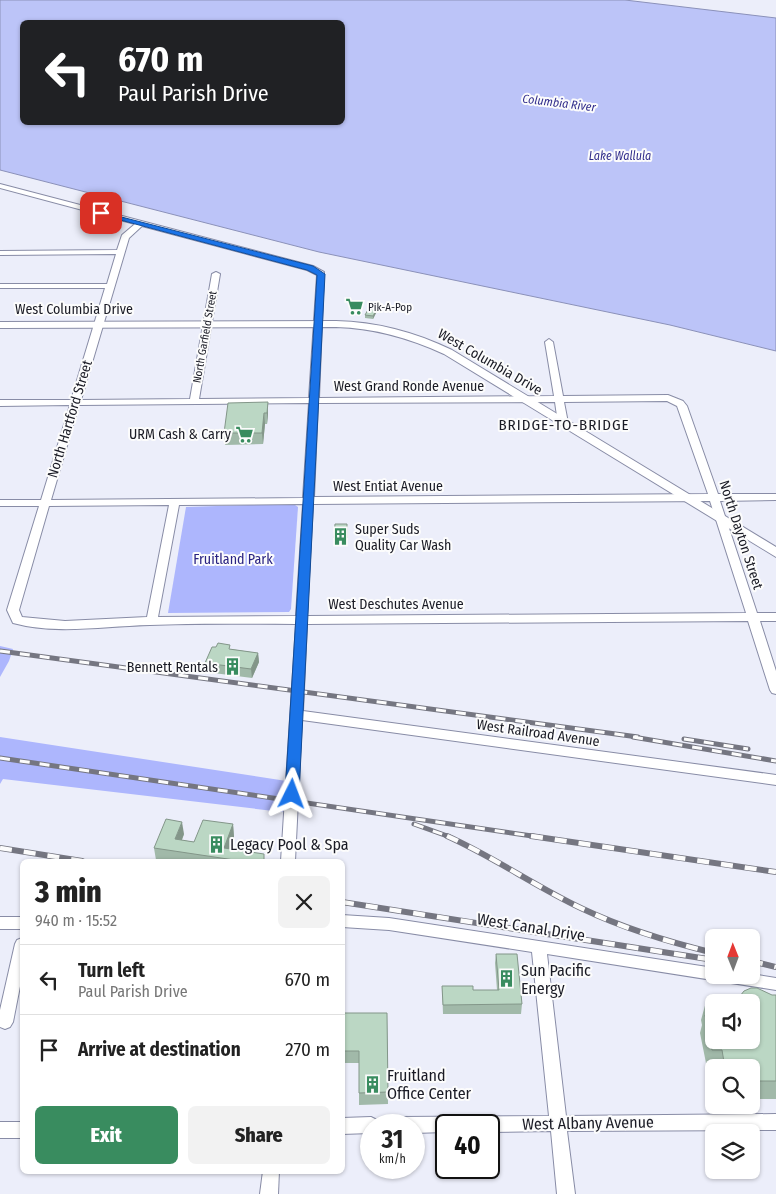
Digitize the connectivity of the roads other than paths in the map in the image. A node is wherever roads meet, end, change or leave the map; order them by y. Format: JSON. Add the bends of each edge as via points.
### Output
{"nodes":[{"id":1,"x":0,"y":186,"type":"edge"},
{"id":2,"x":140,"y":224,"type":"junction"},
{"id":3,"x":120,"y":252,"type":"junction"},
{"id":4,"x":0,"y":253,"type":"edge"},
{"id":5,"x":216,"y":274,"type":"dead end"},
{"id":6,"x":0,"y":286,"type":"edge"},
{"id":7,"x":110,"y":286,"type":"junction"},
{"id":8,"x":318,"y":323,"type":"junction"},
{"id":9,"x":98,"y":324,"type":"junction"},
{"id":10,"x":208,"y":324,"type":"junction"},
{"id":11,"x":0,"y":325,"type":"edge"},
{"id":12,"x":549,"y":342,"type":"dead end"},
{"id":13,"x":668,"y":398,"type":"joint"},
{"id":14,"x":525,"y":399,"type":"junction"},
{"id":15,"x":559,"y":399,"type":"junction"},
{"id":16,"x":314,"y":400,"type":"junction"},
{"id":17,"x":194,"y":401,"type":"junction"},
{"id":18,"x":0,"y":402,"type":"edge"},
{"id":19,"x":75,"y":402,"type":"junction"},
{"id":20,"x":563,"y":423,"type":"junction"},
{"id":21,"x":685,"y":497,"type":"junction"},
{"id":22,"x":776,"y":497,"type":"edge"},
{"id":23,"x":714,"y":498,"type":"junction"},
{"id":24,"x":308,"y":500,"type":"junction"},
{"id":25,"x":175,"y":501,"type":"junction"},
{"id":26,"x":0,"y":502,"type":"edge"},
{"id":27,"x":44,"y":502,"type":"junction"},
{"id":28,"x":721,"y":519,"type":"junction"},
{"id":29,"x":776,"y":553,"type":"edge"},
{"id":30,"x":752,"y":617,"type":"junction"},
{"id":31,"x":776,"y":617,"type":"edge"},
{"id":32,"x":17,"y":620,"type":"joint"},
{"id":33,"x":302,"y":620,"type":"junction"},
{"id":34,"x":152,"y":621,"type":"junction"},
{"id":35,"x":776,"y":690,"type":"edge"},
{"id":36,"x":296,"y":715,"type":"junction"},
{"id":37,"x":776,"y":780,"type":"edge"},
{"id":38,"x":288,"y":859,"type":"edge"},
{"id":39,"x":345,"y":921,"type":"edge"},
{"id":40,"x":20,"y":923,"type":"edge"},
{"id":41,"x":0,"y":924,"type":"edge"},
{"id":42,"x":539,"y":946,"type":"junction"},
{"id":43,"x":20,"y":953,"type":"edge"},
{"id":44,"x":705,"y":973,"type":"edge"},
{"id":45,"x":760,"y":981,"type":"edge"},
{"id":46,"x":776,"y":984,"type":"edge"},
{"id":47,"x":5,"y":1022,"type":"dead end"},
{"id":48,"x":776,"y":1122,"type":"edge"},
{"id":49,"x":558,"y":1124,"type":"junction"},
{"id":50,"x":360,"y":1125,"type":"edge"},
{"id":51,"x":425,"y":1125,"type":"edge"},
{"id":52,"x":345,"y":1126,"type":"edge"},
{"id":53,"x":0,"y":1130,"type":"edge"},
{"id":54,"x":20,"y":1130,"type":"edge"},
{"id":55,"x":271,"y":1174,"type":"edge"},
{"id":56,"x":269,"y":1194,"type":"edge"},
{"id":57,"x":566,"y":1194,"type":"edge"}],
"edges":[{"from":1,"to":2,"type":"street"},
{"from":2,"to":3,"type":"street","name":"North Hartford Street","via":[[126,235]]},
{"from":2,"to":8,"type":"street","via":[[319,272],[322,276]]},
{"from":3,"to":4,"type":"street"},
{"from":3,"to":7,"type":"street","name":"North Hartford Street"},
{"from":5,"to":10,"type":"street","name":"North Garfield Street"},
{"from":6,"to":7,"type":"street"},
{"from":7,"to":9,"type":"street","name":"North Hartford Street"},
{"from":8,"to":10,"type":"main road","name":"West Columbia Drive"},
{"from":8,"to":14,"type":"main road","name":"West Columbia Drive","via":[[375,327],[415,337],[448,352]]},
{"from":8,"to":16,"type":"street"},
{"from":9,"to":10,"type":"main road","name":"West Columbia Drive"},
{"from":9,"to":11,"type":"main road","name":"West Columbia Drive"},
{"from":9,"to":19,"type":"street","name":"North Hartford Street"},
{"from":10,"to":17,"type":"street","name":"North Garfield Street"},
{"from":12,"to":15,"type":"street"},
{"from":13,"to":15,"type":"street","name":"West Grand Ronde Avenue"},
{"from":13,"to":23,"type":"street","name":"North Dayton Street","via":[[682,406]]},
{"from":14,"to":15,"type":"street","name":"West Grand Ronde Avenue"},
{"from":14,"to":16,"type":"street","name":"West Grand Ronde Avenue"},
{"from":14,"to":20,"type":"main road","name":"West Columbia Drive"},
{"from":15,"to":20,"type":"street"},
{"from":16,"to":17,"type":"street","name":"West Grand Ronde Avenue"},
{"from":16,"to":24,"type":"street"},
{"from":17,"to":19,"type":"street","name":"West Grand Ronde Avenue"},
{"from":18,"to":19,"type":"street","name":"West Grand Ronde Avenue"},
{"from":19,"to":27,"type":"street","name":"North Hartford Street"},
{"from":20,"to":21,"type":"main road","name":"West Columbia Drive"},
{"from":21,"to":23,"type":"street","name":"West Entiat Avenue"},
{"from":21,"to":24,"type":"street","name":"West Entiat Avenue"},
{"from":21,"to":28,"type":"main road","name":"West Columbia Drive"},
{"from":22,"to":23,"type":"street","name":"West Entiat Avenue"},
{"from":23,"to":28,"type":"street","name":"North Dayton Street"},
{"from":24,"to":25,"type":"street","name":"West Entiat Avenue"},
{"from":24,"to":33,"type":"street"},
{"from":25,"to":27,"type":"street","name":"West Entiat Avenue"},
{"from":25,"to":34,"type":"street"},
{"from":26,"to":27,"type":"street","name":"West Entiat Avenue"},
{"from":27,"to":32,"type":"street","name":"North Hartford Street","via":[[13,610]]},
{"from":28,"to":29,"type":"main road","name":"West Columbia Drive"},
{"from":28,"to":30,"type":"street","name":"North Dayton Street"},
{"from":30,"to":31,"type":"street","name":"West Deschutes Avenue"},
{"from":30,"to":33,"type":"street","name":"West Deschutes Avenue"},
{"from":30,"to":35,"type":"street","name":"North Dayton Street"},
{"from":32,"to":34,"type":"street","name":"West Deschutes Avenue","via":[[36,623]]},
{"from":33,"to":34,"type":"street","name":"West Deschutes Avenue"},
{"from":33,"to":36,"type":"street"},
{"from":36,"to":37,"type":"street","name":"West Railroad Avenue"},
{"from":36,"to":38,"type":"street"},
{"from":39,"to":42,"type":"street","name":"West Canal Drive","via":[[389,924]]},
{"from":40,"to":41,"type":"street"},
{"from":42,"to":44,"type":"street","name":"West Canal Drive"},
{"from":42,"to":49,"type":"street"},
{"from":43,"to":47,"type":"street"},
{"from":45,"to":46,"type":"street"},
{"from":48,"to":49,"type":"street","name":"West Albany Avenue"},
{"from":49,"to":51,"type":"street","name":"West Albany Avenue"},
{"from":49,"to":57,"type":"street"},
{"from":50,"to":52,"type":"street"},
{"from":53,"to":54,"type":"street"},
{"from":55,"to":56,"type":"street"}]}
